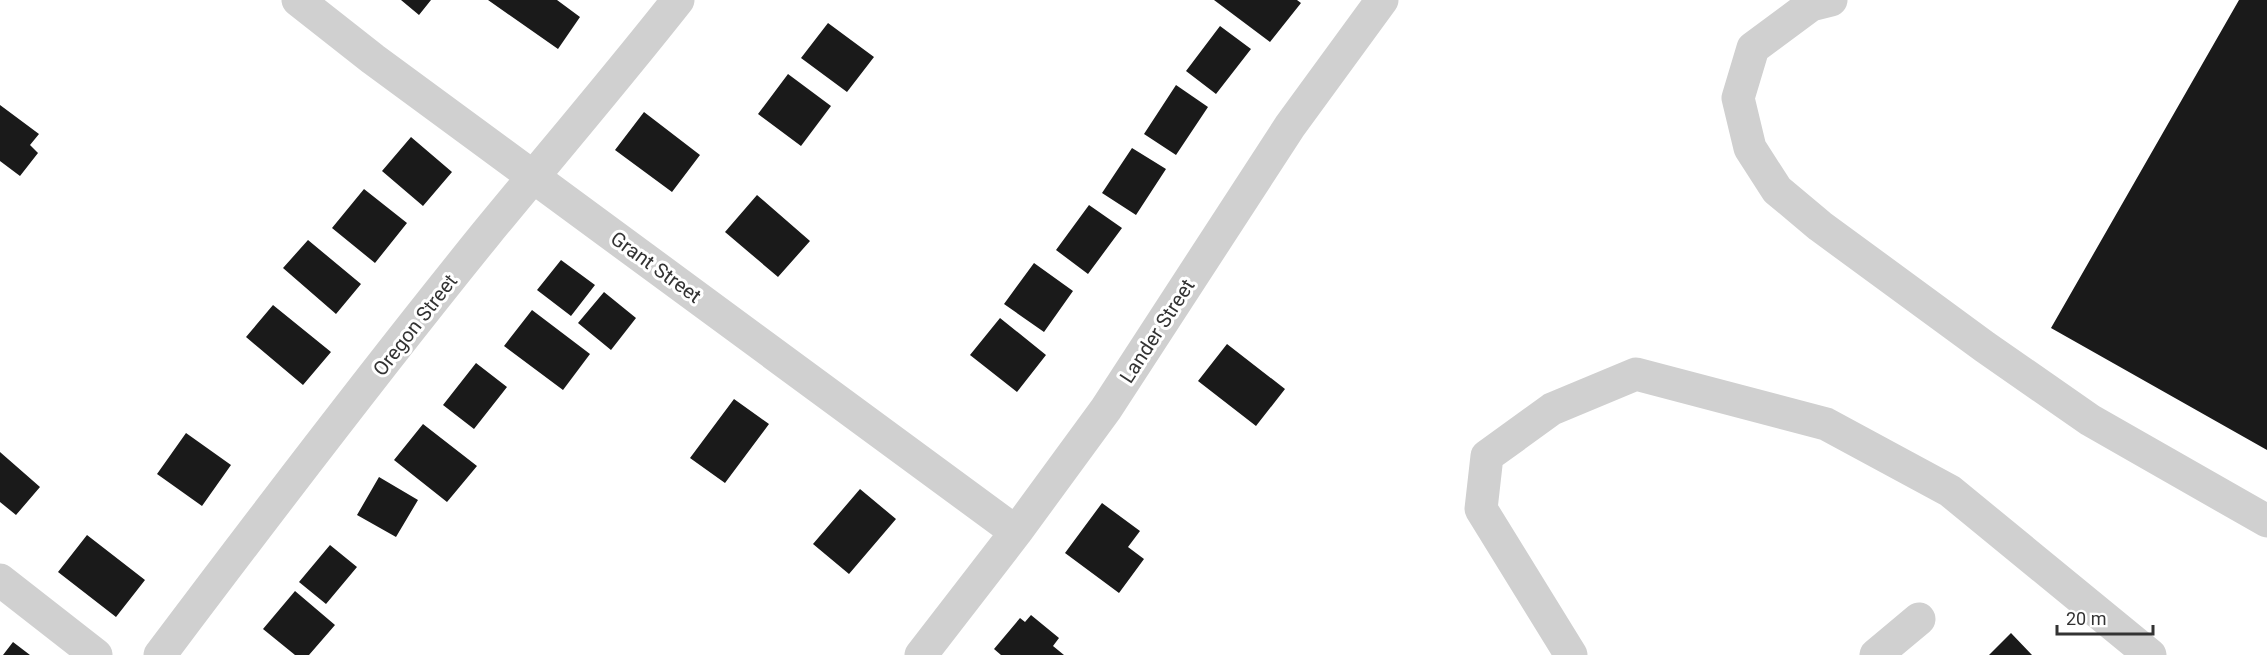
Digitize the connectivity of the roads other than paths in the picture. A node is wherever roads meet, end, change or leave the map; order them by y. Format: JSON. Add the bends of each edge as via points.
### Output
{"nodes":[{"id":1,"x":298,"y":0,"type":"edge"},
{"id":2,"x":678,"y":0,"type":"edge"},
{"id":3,"x":1382,"y":0,"type":"edge"},
{"id":4,"x":1831,"y":0,"type":"edge"},
{"id":5,"x":534,"y":178,"type":"junction"},
{"id":6,"x":2267,"y":521,"type":"edge"},
{"id":7,"x":1016,"y":532,"type":"junction"},
{"id":8,"x":0,"y":580,"type":"edge"},
{"id":9,"x":1919,"y":620,"type":"dead end"},
{"id":10,"x":96,"y":655,"type":"edge"},
{"id":11,"x":160,"y":655,"type":"edge"},
{"id":12,"x":921,"y":655,"type":"edge"},
{"id":13,"x":1571,"y":655,"type":"edge"},
{"id":14,"x":1875,"y":655,"type":"edge"},
{"id":15,"x":2150,"y":655,"type":"edge"}],
"edges":[{"from":1,"to":5,"type":"street","name":"Grant Street"},
{"from":2,"to":5,"type":"street","name":"Oregon Street"},
{"from":3,"to":7,"type":"street","name":"Lander Street","via":[[1290,126],[1106,409]]},
{"from":4,"to":6,"type":"street","via":[[1811,5],[1754,48],[1738,98],[1750,148],[1777,190],[1820,226],[2090,420]]},
{"from":5,"to":7,"type":"street","name":"Grant Street"},
{"from":5,"to":11,"type":"street","name":"Oregon Street","via":[[251,534]]},
{"from":7,"to":12,"type":"street","name":"Lander Street"},
{"from":8,"to":10,"type":"street"},
{"from":9,"to":14,"type":"street"},
{"from":13,"to":15,"type":"street","via":[[1481,509],[1488,456],[1552,409],[1636,374],[1826,424],[1940,485]]}]}
